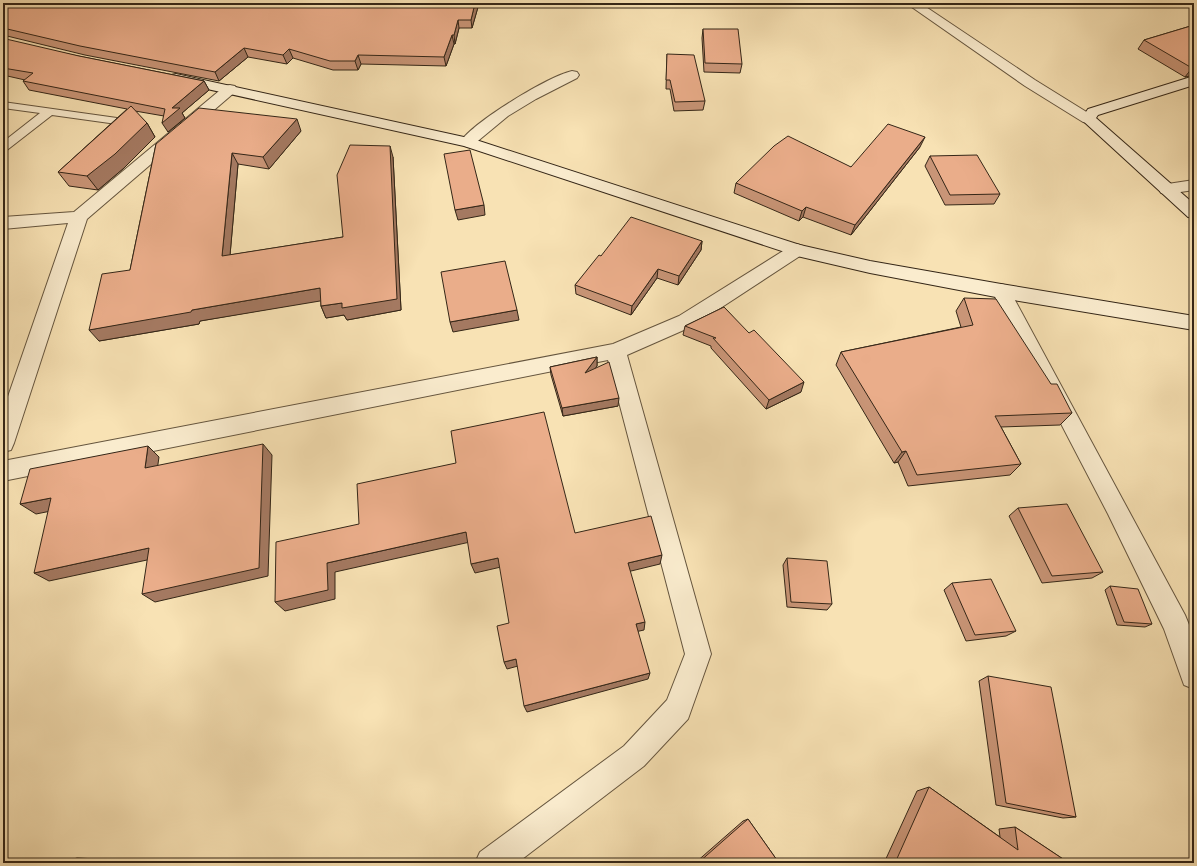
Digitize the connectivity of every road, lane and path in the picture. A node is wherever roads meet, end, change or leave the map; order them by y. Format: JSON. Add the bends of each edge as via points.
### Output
{"nodes":[{"id":1,"x":912,"y":3,"type":"edge"},
{"id":2,"x":161,"y":75,"type":"edge"},
{"id":3,"x":572,"y":75,"type":"dead end"},
{"id":4,"x":1194,"y":80,"type":"edge"},
{"id":5,"x":230,"y":89,"type":"junction"},
{"id":6,"x":3,"y":105,"type":"edge"},
{"id":7,"x":49,"y":112,"type":"junction"},
{"id":8,"x":1088,"y":119,"type":"junction"},
{"id":9,"x":124,"y":122,"type":"edge"},
{"id":10,"x":468,"y":142,"type":"junction"},
{"id":11,"x":3,"y":148,"type":"edge"},
{"id":12,"x":1194,"y":185,"type":"edge"},
{"id":13,"x":1167,"y":189,"type":"junction"},
{"id":14,"x":1194,"y":213,"type":"edge"},
{"id":15,"x":78,"y":217,"type":"junction"},
{"id":16,"x":3,"y":223,"type":"edge"},
{"id":17,"x":797,"y":250,"type":"junction"},
{"id":18,"x":1001,"y":291,"type":"junction"},
{"id":19,"x":1194,"y":323,"type":"edge"},
{"id":20,"x":616,"y":351,"type":"junction"},
{"id":21,"x":3,"y":443,"type":"edge"},
{"id":22,"x":3,"y":471,"type":"edge"},
{"id":23,"x":1194,"y":675,"type":"edge"},
{"id":24,"x":491,"y":863,"type":"edge"}],
"edges":[{"from":1,"to":8,"type":"street"},
{"from":2,"to":5,"type":"street"},
{"from":3,"to":10,"type":"street","via":[[503,112]]},
{"from":4,"to":8,"type":"street","via":[[1094,112]]},
{"from":5,"to":10,"type":"street"},
{"from":5,"to":15,"type":"street"},
{"from":6,"to":7,"type":"lane"},
{"from":7,"to":9,"type":"lane"},
{"from":7,"to":11,"type":"lane"},
{"from":8,"to":13,"type":"street"},
{"from":10,"to":17,"type":"street"},
{"from":12,"to":13,"type":"street"},
{"from":13,"to":14,"type":"street"},
{"from":15,"to":16,"type":"street"},
{"from":15,"to":21,"type":"street"},
{"from":17,"to":18,"type":"street","via":[[870,267]]},
{"from":17,"to":20,"type":"street","via":[[686,321]]},
{"from":18,"to":19,"type":"street"},
{"from":18,"to":23,"type":"street","via":[[1176,624]]},
{"from":20,"to":22,"type":"street"},
{"from":20,"to":24,"type":"street","via":[[698,654],[678,709],[634,756]]}]}
